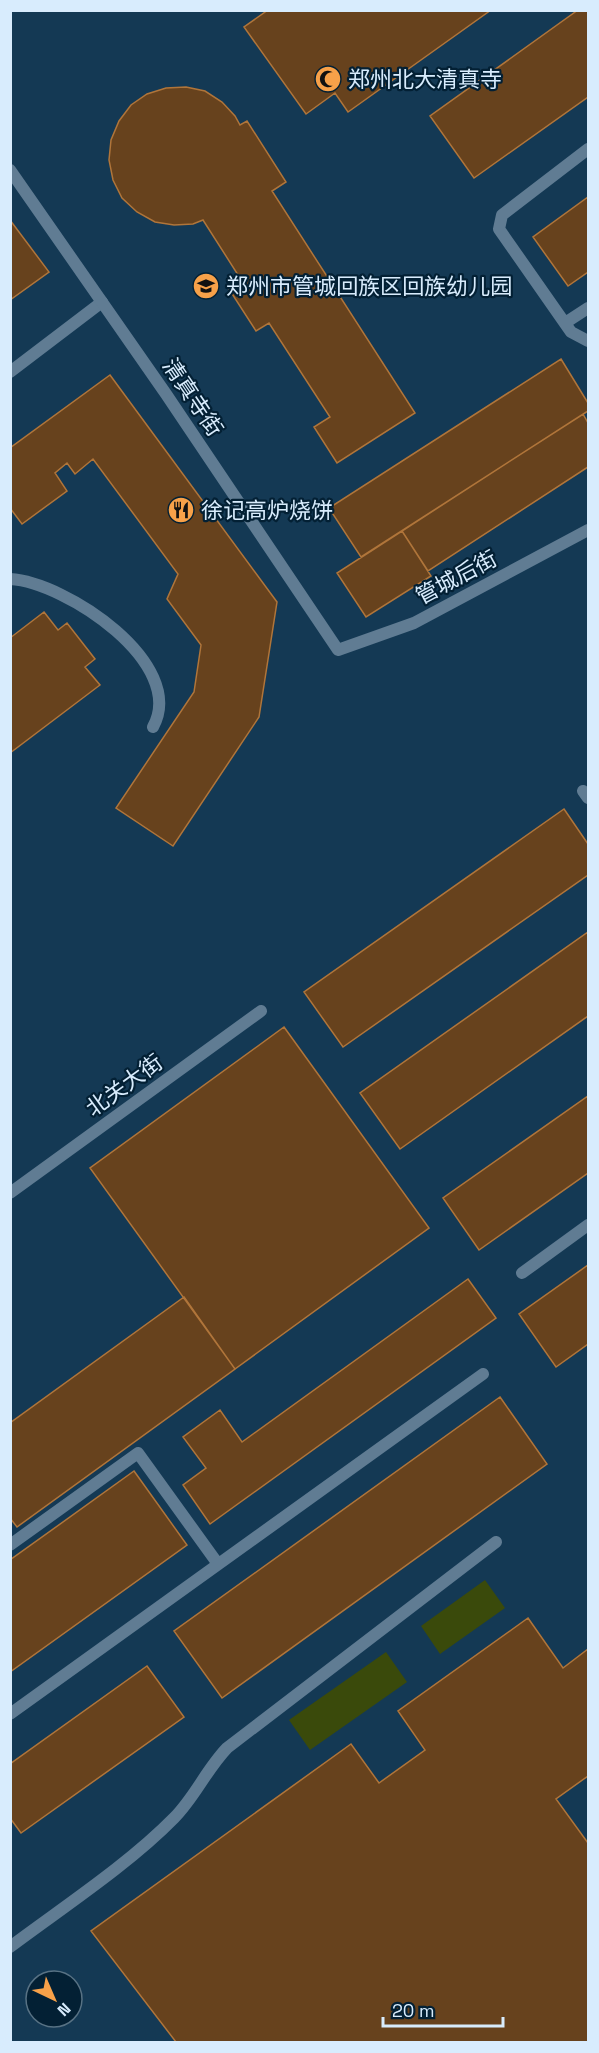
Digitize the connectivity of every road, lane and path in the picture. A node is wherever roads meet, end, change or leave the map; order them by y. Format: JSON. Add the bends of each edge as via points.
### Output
{"nodes":[{"id":1,"x":588,"y":150,"type":"edge"},
{"id":2,"x":10,"y":170,"type":"edge"},
{"id":3,"x":102,"y":302,"type":"junction"},
{"id":4,"x":588,"y":308,"type":"edge"},
{"id":5,"x":565,"y":323,"type":"junction"},
{"id":6,"x":588,"y":341,"type":"edge"},
{"id":7,"x":10,"y":372,"type":"edge"},
{"id":8,"x":588,"y":530,"type":"edge"},
{"id":9,"x":10,"y":579,"type":"edge"},
{"id":10,"x":338,"y":650,"type":"joint"},
{"id":11,"x":153,"y":728,"type":"dead end"},
{"id":12,"x":261,"y":1011,"type":"dead end"},
{"id":13,"x":10,"y":1193,"type":"edge"},
{"id":14,"x":588,"y":1225,"type":"edge"},
{"id":15,"x":522,"y":1273,"type":"dead end"},
{"id":16,"x":483,"y":1374,"type":"dead end"},
{"id":17,"x":496,"y":1542,"type":"dead end"},
{"id":18,"x":10,"y":1545,"type":"edge"},
{"id":19,"x":218,"y":1564,"type":"junction"},
{"id":20,"x":10,"y":1714,"type":"edge"},
{"id":21,"x":10,"y":1947,"type":"edge"}],
"edges":[{"from":1,"to":5,"type":"street","via":[[502,214],[499,229]]},
{"from":2,"to":3,"type":"street","name":"清真寺街"},
{"from":3,"to":7,"type":"street"},
{"from":3,"to":10,"type":"street","name":"清真寺街"},
{"from":4,"to":5,"type":"street"},
{"from":5,"to":6,"type":"street","via":[[571,332]]},
{"from":8,"to":10,"type":"street","name":"管城后街","via":[[414,623]]},
{"from":9,"to":11,"type":"street","via":[[68,596],[106,623],[149,666],[160,691],[159,716]]},
{"from":12,"to":13,"type":"street","name":"北关大街"},
{"from":14,"to":15,"type":"street"},
{"from":16,"to":19,"type":"street"},
{"from":17,"to":21,"type":"street","via":[[227,1748],[211,1764],[197,1793],[173,1819]]},
{"from":18,"to":19,"type":"street","via":[[138,1453]]},
{"from":19,"to":20,"type":"street"}]}
